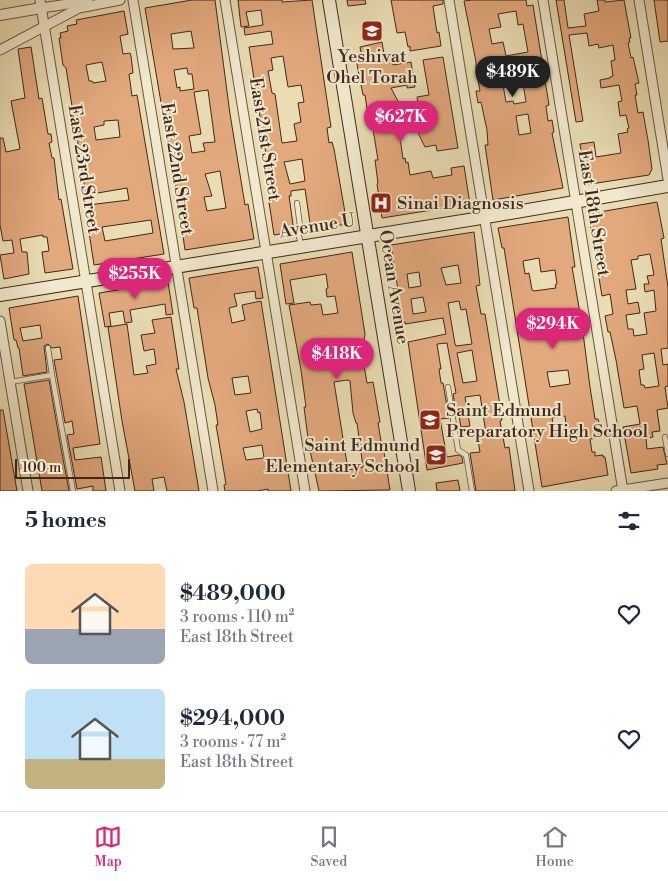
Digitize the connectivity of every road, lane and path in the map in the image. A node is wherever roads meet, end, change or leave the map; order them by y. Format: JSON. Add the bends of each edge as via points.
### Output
{"nodes":[{"id":1,"x":92,"y":0,"type":"edge"},
{"id":2,"x":120,"y":0,"type":"edge"},
{"id":3,"x":133,"y":0,"type":"edge"},
{"id":4,"x":226,"y":0,"type":"edge"},
{"id":5,"x":329,"y":0,"type":"edge"},
{"id":6,"x":448,"y":0,"type":"edge"},
{"id":7,"x":543,"y":0,"type":"edge"},
{"id":8,"x":639,"y":0,"type":"edge"},
{"id":9,"x":41,"y":4,"type":"edge"},
{"id":10,"x":0,"y":15,"type":"edge"},
{"id":11,"x":44,"y":26,"type":"junction"},
{"id":12,"x":0,"y":50,"type":"edge"},
{"id":13,"x":668,"y":179,"type":"edge"},
{"id":14,"x":668,"y":186,"type":"edge"},
{"id":15,"x":576,"y":201,"type":"junction"},
{"id":16,"x":297,"y":203,"type":"dead end"},
{"id":17,"x":484,"y":217,"type":"junction"},
{"id":18,"x":368,"y":236,"type":"junction"},
{"id":19,"x":301,"y":246,"type":"junction"},
{"id":20,"x":266,"y":251,"type":"junction"},
{"id":21,"x":176,"y":266,"type":"junction"},
{"id":22,"x":86,"y":280,"type":"junction"},
{"id":23,"x":0,"y":295,"type":"edge"},
{"id":24,"x":0,"y":321,"type":"edge"},
{"id":25,"x":48,"y":348,"type":"dead end"},
{"id":26,"x":52,"y":375,"type":"junction"},
{"id":27,"x":10,"y":382,"type":"junction"},
{"id":28,"x":448,"y":387,"type":"dead end"},
{"id":29,"x":665,"y":437,"type":"dead end"},
{"id":30,"x":668,"y":454,"type":"edge"},
{"id":31,"x":668,"y":482,"type":"edge"},
{"id":32,"x":28,"y":491,"type":"edge"},
{"id":33,"x":73,"y":491,"type":"edge"},
{"id":34,"x":120,"y":491,"type":"edge"},
{"id":35,"x":213,"y":491,"type":"edge"},
{"id":36,"x":305,"y":491,"type":"edge"},
{"id":37,"x":409,"y":491,"type":"edge"},
{"id":38,"x":472,"y":491,"type":"edge"},
{"id":39,"x":529,"y":491,"type":"edge"},
{"id":40,"x":620,"y":491,"type":"edge"}],
"edges":[{"from":1,"to":9,"type":"street"},
{"from":2,"to":11,"type":"street","via":[[79,8]]},
{"from":3,"to":21,"type":"street","name":"East 22nd Street"},
{"from":4,"to":20,"type":"street","name":"East 21st Street"},
{"from":5,"to":18,"type":"main road","name":"Ocean Avenue"},
{"from":6,"to":17,"type":"street"},
{"from":7,"to":15,"type":"street","name":"East 18th Street"},
{"from":8,"to":13,"type":"street"},
{"from":9,"to":10,"type":"street"},
{"from":9,"to":11,"type":"street","name":"East 23rd Street"},
{"from":11,"to":12,"type":"street"},
{"from":11,"to":22,"type":"street","name":"East 23rd Street"},
{"from":14,"to":15,"type":"main road","name":"Avenue U"},
{"from":15,"to":17,"type":"main road","name":"Avenue U"},
{"from":15,"to":40,"type":"street","name":"East 18th Street"},
{"from":16,"to":19,"type":"lane"},
{"from":17,"to":18,"type":"main road","name":"Avenue U"},
{"from":17,"to":39,"type":"street"},
{"from":18,"to":19,"type":"main road","name":"Avenue U"},
{"from":18,"to":37,"type":"main road","name":"Ocean Avenue"},
{"from":19,"to":20,"type":"main road","name":"Avenue U"},
{"from":20,"to":21,"type":"main road","name":"Avenue U"},
{"from":20,"to":36,"type":"street","name":"East 21st Street"},
{"from":21,"to":22,"type":"main road","name":"Avenue U"},
{"from":21,"to":35,"type":"street","name":"East 22nd Street"},
{"from":22,"to":23,"type":"main road","name":"Avenue U"},
{"from":22,"to":34,"type":"street","name":"East 23rd Street"},
{"from":24,"to":27,"type":"street"},
{"from":25,"to":26,"type":"lane"},
{"from":26,"to":27,"type":"lane"},
{"from":26,"to":33,"type":"lane"},
{"from":27,"to":32,"type":"street"},
{"from":28,"to":38,"type":"lane","via":[[458,450],[466,455]]},
{"from":29,"to":30,"type":"lane"},
{"from":31,"to":40,"type":"street"}]}
